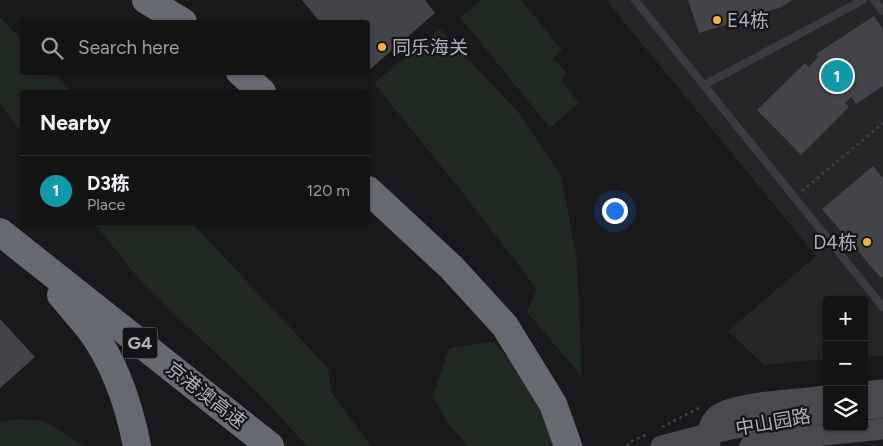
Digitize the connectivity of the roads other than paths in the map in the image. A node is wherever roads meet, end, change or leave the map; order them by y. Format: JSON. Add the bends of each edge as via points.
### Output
{"nodes":[{"id":1,"x":146,"y":0,"type":"edge"},
{"id":2,"x":635,"y":0,"type":"edge"},
{"id":3,"x":863,"y":0,"type":"edge"},
{"id":4,"x":874,"y":0,"type":"edge"},
{"id":5,"x":883,"y":11,"type":"edge"},
{"id":6,"x":180,"y":20,"type":"edge"},
{"id":7,"x":243,"y":75,"type":"edge"},
{"id":8,"x":704,"y":85,"type":"junction"},
{"id":9,"x":260,"y":90,"type":"edge"},
{"id":10,"x":370,"y":192,"type":"edge"},
{"id":11,"x":4,"y":236,"type":"edge"},
{"id":12,"x":883,"y":307,"type":"edge"},
{"id":13,"x":883,"y":390,"type":"edge"},
{"id":14,"x":868,"y":392,"type":"edge"},
{"id":15,"x":823,"y":396,"type":"edge"},
{"id":16,"x":883,"y":408,"type":"edge"},
{"id":17,"x":868,"y":409,"type":"edge"},
{"id":18,"x":823,"y":414,"type":"edge"},
{"id":19,"x":883,"y":430,"type":"edge"},
{"id":20,"x":883,"y":444,"type":"edge"},
{"id":21,"x":137,"y":446,"type":"edge"},
{"id":22,"x":270,"y":446,"type":"edge"},
{"id":23,"x":568,"y":446,"type":"edge"},
{"id":24,"x":661,"y":446,"type":"edge"},
{"id":25,"x":710,"y":446,"type":"edge"},
{"id":26,"x":750,"y":446,"type":"edge"},
{"id":27,"x":859,"y":446,"type":"edge"}],
"edges":[{"from":1,"to":6,"type":"highway"},
{"from":2,"to":8,"type":"lane"},
{"from":3,"to":8,"type":"lane"},
{"from":4,"to":5,"type":"lane"},
{"from":7,"to":9,"type":"highway"},
{"from":8,"to":12,"type":"lane"},
{"from":10,"to":23,"type":"highway","via":[[452,268],[505,326],[553,404]]},
{"from":11,"to":21,"type":"highway","via":[[89,328],[108,359],[124,399]]},
{"from":11,"to":22,"type":"highway","name":"京港澳高速","number":"G4"},
{"from":13,"to":14,"type":"main road"},
{"from":15,"to":25,"type":"main road","via":[[725,411],[710,425]]},
{"from":16,"to":17,"type":"main road"},
{"from":18,"to":24,"type":"main road","name":"中山园路","bridge":true,"via":[[747,426]]},
{"from":19,"to":26,"type":"main road","name":"中山园路"},
{"from":20,"to":27,"type":"main road"}]}
